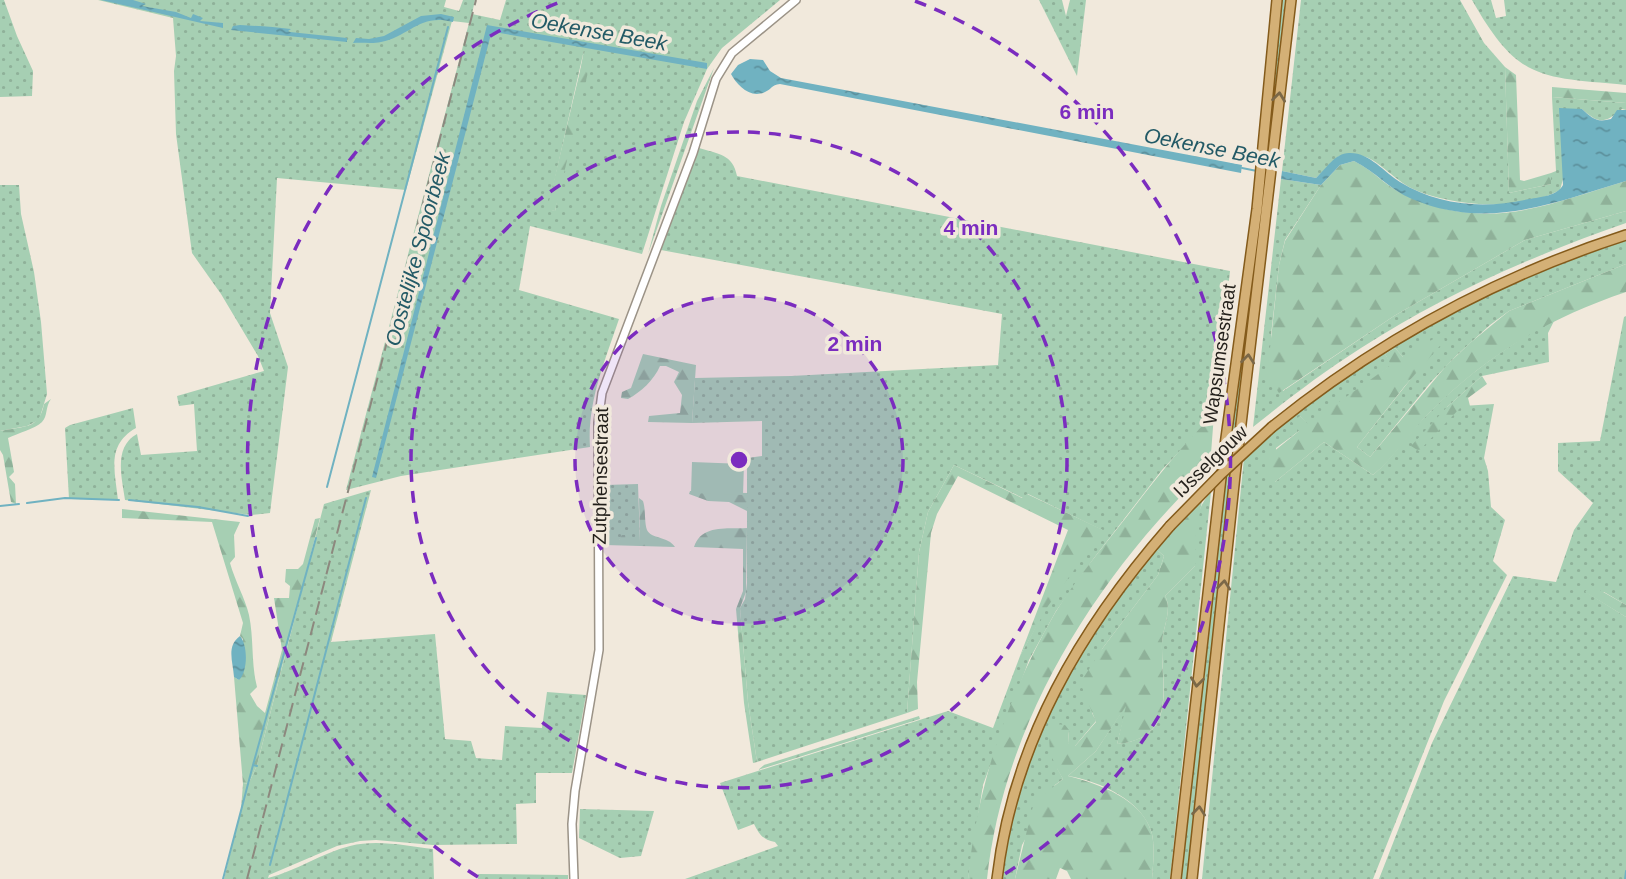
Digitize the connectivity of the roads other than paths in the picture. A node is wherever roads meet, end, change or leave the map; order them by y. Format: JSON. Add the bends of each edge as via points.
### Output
{"nodes":[{"id":1,"x":796,"y":0,"type":"edge"},
{"id":2,"x":1277,"y":0,"type":"edge"},
{"id":3,"x":1291,"y":0,"type":"edge"},
{"id":4,"x":1266,"y":164,"type":"junction"},
{"id":5,"x":1265,"y":177,"type":"junction"},
{"id":6,"x":1626,"y":235,"type":"edge"},
{"id":7,"x":573,"y":879,"type":"edge"},
{"id":8,"x":997,"y":879,"type":"edge"},
{"id":9,"x":1176,"y":879,"type":"edge"},
{"id":10,"x":1192,"y":879,"type":"edge"}],
"edges":[{"from":1,"to":7,"type":"street","name":"Zutphensestraat","via":[[732,53],[716,79],[693,153],[602,394],[597,424],[598,650],[575,791]]},
{"from":2,"to":4,"type":"main road","name":"Wapsumsestraat"},
{"from":4,"to":3,"type":"main road","name":"Wapsumsestraat","one_way":true},
{"from":4,"to":5,"type":"main road","name":"Wapsumsestraat"},
{"from":5,"to":9,"type":"main road","name":"Wapsumsestraat","one_way":true,"via":[[1223,460]]},
{"from":10,"to":5,"type":"main road","name":"Wapsumsestraat","one_way":true},
{"from":6,"to":8,"type":"main road","name":"IJsselgouw","bridge":true,"via":[[1533,268],[1436,315],[1364,359],[1272,427],[1170,526],[1096,619],[1052,696],[1016,789]]}]}
